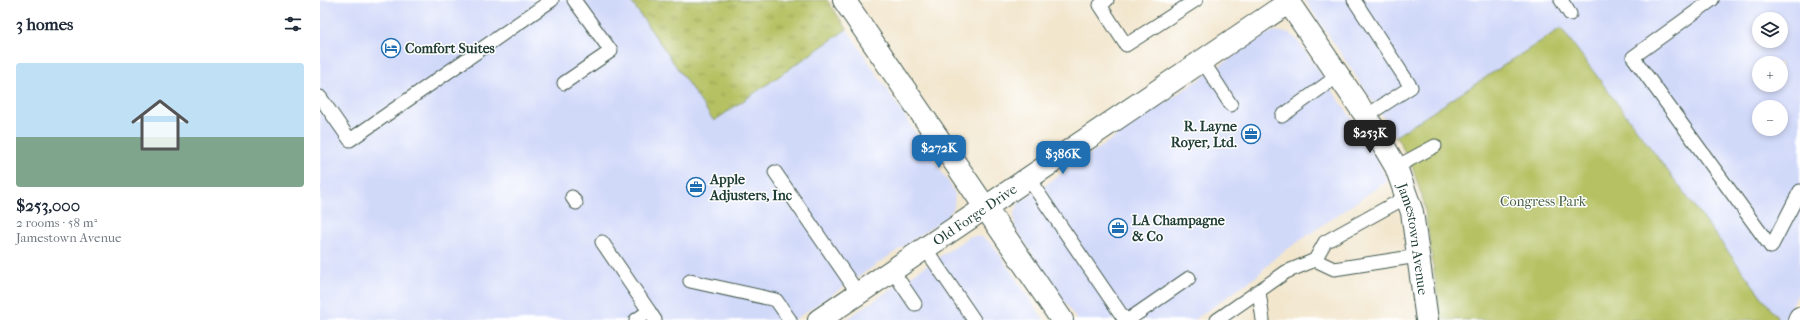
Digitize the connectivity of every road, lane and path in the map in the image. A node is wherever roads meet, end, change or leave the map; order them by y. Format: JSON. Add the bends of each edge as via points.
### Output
{"nodes":[{"id":1,"x":552,"y":0,"type":"edge"},
{"id":2,"x":574,"y":0,"type":"edge"},
{"id":3,"x":844,"y":0,"type":"edge"},
{"id":4,"x":1107,"y":0,"type":"edge"},
{"id":5,"x":1196,"y":0,"type":"edge"},
{"id":6,"x":1354,"y":0,"type":"edge"},
{"id":7,"x":1561,"y":0,"type":"edge"},
{"id":8,"x":1712,"y":0,"type":"edge"},
{"id":9,"x":1288,"y":1,"type":"edge"},
{"id":10,"x":1570,"y":14,"type":"dead end"},
{"id":11,"x":1202,"y":60,"type":"junction"},
{"id":12,"x":1339,"y":75,"type":"junction"},
{"id":13,"x":564,"y":83,"type":"dead end"},
{"id":14,"x":320,"y":97,"type":"edge"},
{"id":15,"x":1231,"y":105,"type":"dead end"},
{"id":16,"x":1282,"y":116,"type":"dead end"},
{"id":17,"x":1366,"y":116,"type":"junction"},
{"id":18,"x":1435,"y":146,"type":"dead end"},
{"id":19,"x":1396,"y":167,"type":"junction"},
{"id":20,"x":775,"y":172,"type":"dead end"},
{"id":21,"x":1028,"y":178,"type":"junction"},
{"id":22,"x":1800,"y":192,"type":"edge"},
{"id":23,"x":1408,"y":196,"type":"junction"},
{"id":24,"x":985,"y":207,"type":"junction"},
{"id":25,"x":602,"y":242,"type":"dead end"},
{"id":26,"x":925,"y":248,"type":"junction"},
{"id":27,"x":1418,"y":256,"type":"junction"},
{"id":28,"x":1315,"y":260,"type":"junction"},
{"id":29,"x":892,"y":270,"type":"junction"},
{"id":30,"x":1189,"y":278,"type":"dead end"},
{"id":31,"x":690,"y":281,"type":"dead end"},
{"id":32,"x":1259,"y":292,"type":"junction"},
{"id":33,"x":858,"y":293,"type":"junction"},
{"id":34,"x":915,"y":304,"type":"dead end"},
{"id":35,"x":652,"y":316,"type":"edge"},
{"id":36,"x":830,"y":317,"type":"edge"},
{"id":37,"x":636,"y":320,"type":"edge"},
{"id":38,"x":790,"y":320,"type":"edge"},
{"id":39,"x":974,"y":320,"type":"edge"},
{"id":40,"x":1062,"y":320,"type":"edge"},
{"id":41,"x":1127,"y":320,"type":"edge"},
{"id":42,"x":1217,"y":320,"type":"edge"},
{"id":43,"x":1263,"y":320,"type":"edge"},
{"id":44,"x":1427,"y":320,"type":"edge"}],
"edges":[{"from":1,"to":14,"type":"lane","via":[[350,140]]},
{"from":2,"to":13,"type":"lane","via":[[611,51]]},
{"from":3,"to":24,"type":"street"},
{"from":4,"to":5,"type":"lane","via":[[1100,5],[1126,45]]},
{"from":6,"to":17,"type":"lane","via":[[1411,87]]},
{"from":7,"to":10,"type":"lane"},
{"from":8,"to":22,"type":"lane","via":[[1633,57],[1771,247]]},
{"from":9,"to":11,"type":"street","name":"Old Forge Drive"},
{"from":9,"to":12,"type":"street","name":"Jamestown Avenue"},
{"from":11,"to":15,"type":"lane"},
{"from":11,"to":21,"type":"street","name":"Old Forge Drive"},
{"from":12,"to":16,"type":"lane"},
{"from":12,"to":17,"type":"street","name":"Jamestown Avenue"},
{"from":17,"to":19,"type":"street","name":"Jamestown Avenue"},
{"from":18,"to":19,"type":"lane"},
{"from":19,"to":23,"type":"street","name":"Jamestown Avenue"},
{"from":20,"to":33,"type":"lane"},
{"from":21,"to":24,"type":"street","name":"Old Forge Drive"},
{"from":21,"to":41,"type":"lane"},
{"from":23,"to":27,"type":"street","name":"Jamestown Avenue"},
{"from":23,"to":28,"type":"lane","via":[[1325,242]]},
{"from":24,"to":26,"type":"street","name":"Old Forge Drive"},
{"from":24,"to":40,"type":"street"},
{"from":25,"to":35,"type":"lane"},
{"from":26,"to":29,"type":"street","name":"Old Forge Drive"},
{"from":26,"to":39,"type":"lane"},
{"from":27,"to":28,"type":"lane","via":[[1334,269]]},
{"from":27,"to":44,"type":"street","name":"Jamestown Avenue"},
{"from":28,"to":32,"type":"lane","via":[[1286,272]]},
{"from":29,"to":33,"type":"street","name":"Old Forge Drive"},
{"from":29,"to":34,"type":"lane"},
{"from":30,"to":41,"type":"lane"},
{"from":31,"to":38,"type":"lane","via":[[776,300]]},
{"from":32,"to":42,"type":"lane"},
{"from":32,"to":43,"type":"lane"},
{"from":33,"to":36,"type":"street","name":"Old Forge Drive"},
{"from":35,"to":37,"type":"lane"}]}
